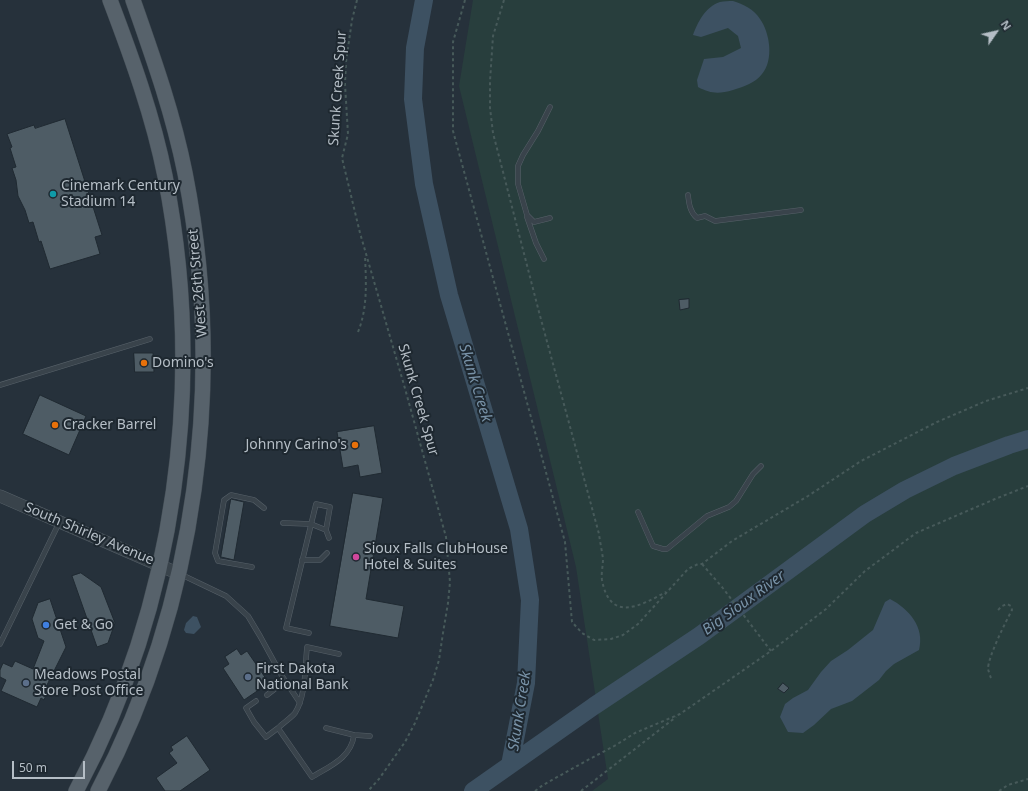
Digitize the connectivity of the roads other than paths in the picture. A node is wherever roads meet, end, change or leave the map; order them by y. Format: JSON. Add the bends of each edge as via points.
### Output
{"nodes":[{"id":1,"x":110,"y":0,"type":"edge"},
{"id":2,"x":133,"y":0,"type":"edge"},
{"id":3,"x":550,"y":107,"type":"dead end"},
{"id":4,"x":688,"y":195,"type":"dead end"},
{"id":5,"x":801,"y":210,"type":"dead end"},
{"id":6,"x":527,"y":215,"type":"junction"},
{"id":7,"x":550,"y":218,"type":"dead end"},
{"id":8,"x":544,"y":260,"type":"dead end"},
{"id":9,"x":150,"y":339,"type":"dead end"},
{"id":10,"x":0,"y":385,"type":"edge"},
{"id":11,"x":761,"y":466,"type":"dead end"},
{"id":12,"x":0,"y":496,"type":"edge"},
{"id":13,"x":264,"y":508,"type":"dead end"},
{"id":14,"x":638,"y":512,"type":"dead end"},
{"id":15,"x":60,"y":522,"type":"junction"},
{"id":16,"x":283,"y":523,"type":"dead end"},
{"id":17,"x":311,"y":524,"type":"junction"},
{"id":18,"x":326,"y":530,"type":"junction"},
{"id":19,"x":329,"y":538,"type":"dead end"},
{"id":20,"x":327,"y":553,"type":"dead end"},
{"id":21,"x":302,"y":560,"type":"junction"},
{"id":22,"x":160,"y":564,"type":"junction"},
{"id":23,"x":252,"y":567,"type":"dead end"},
{"id":24,"x":178,"y":573,"type":"junction"},
{"id":25,"x":309,"y":632,"type":"dead end"},
{"id":26,"x":0,"y":644,"type":"edge"},
{"id":27,"x":339,"y":654,"type":"dead end"},
{"id":28,"x":285,"y":681,"type":"junction"},
{"id":29,"x":267,"y":694,"type":"dead end"},
{"id":30,"x":256,"y":701,"type":"dead end"},
{"id":31,"x":300,"y":703,"type":"junction"},
{"id":32,"x":278,"y":728,"type":"junction"},
{"id":33,"x":326,"y":728,"type":"dead end"},
{"id":34,"x":354,"y":735,"type":"junction"},
{"id":35,"x":370,"y":736,"type":"dead end"},
{"id":36,"x":76,"y":791,"type":"edge"},
{"id":37,"x":98,"y":791,"type":"edge"}],
"edges":[{"from":1,"to":22,"type":"main road","name":"West 26th Street","via":[[152,118],[165,176],[179,277],[183,351],[180,438]]},
{"from":2,"to":24,"type":"main road","name":"West 26th Street","via":[[171,113],[185,173],[202,310],[200,440],[187,531]]},
{"from":3,"to":6,"type":"lane","via":[[518,166],[518,184]]},
{"from":4,"to":5,"type":"lane","via":[[689,204],[697,218],[705,216],[715,220]]},
{"from":6,"to":7,"type":"lane","via":[[534,222]]},
{"from":6,"to":8,"type":"lane"},
{"from":9,"to":10,"type":"lane"},
{"from":11,"to":14,"type":"lane","via":[[753,474],[736,502],[707,516],[667,549],[653,546]]},
{"from":12,"to":15,"type":"street","name":"South Shirley Avenue"},
{"from":13,"to":23,"type":"lane","via":[[254,500],[231,495],[224,500],[215,553],[218,561]]},
{"from":15,"to":22,"type":"street","name":"South Shirley Avenue"},
{"from":15,"to":26,"type":"lane"},
{"from":16,"to":17,"type":"lane"},
{"from":17,"to":18,"type":"lane"},
{"from":17,"to":18,"type":"lane","via":[[316,504],[330,507]]},
{"from":17,"to":21,"type":"lane"},
{"from":18,"to":19,"type":"lane"},
{"from":20,"to":21,"type":"lane","via":[[320,560]]},
{"from":21,"to":25,"type":"lane","via":[[286,628]]},
{"from":22,"to":24,"type":"street","name":"South Shirley Avenue"},
{"from":22,"to":36,"type":"main road","name":"West 26th Street","via":[[122,690]]},
{"from":24,"to":28,"type":"lane","via":[[226,596],[248,616]]},
{"from":24,"to":37,"type":"main road","name":"West 26th Street","via":[[167,620],[143,690]]},
{"from":27,"to":31,"type":"lane","via":[[307,647]]},
{"from":28,"to":29,"type":"lane"},
{"from":28,"to":31,"type":"lane"},
{"from":30,"to":32,"type":"lane","via":[[246,708],[266,737]]},
{"from":31,"to":32,"type":"lane","via":[[294,714]]},
{"from":32,"to":34,"type":"lane","via":[[312,777],[347,754]]},
{"from":33,"to":34,"type":"lane"},
{"from":34,"to":35,"type":"lane"}]}
